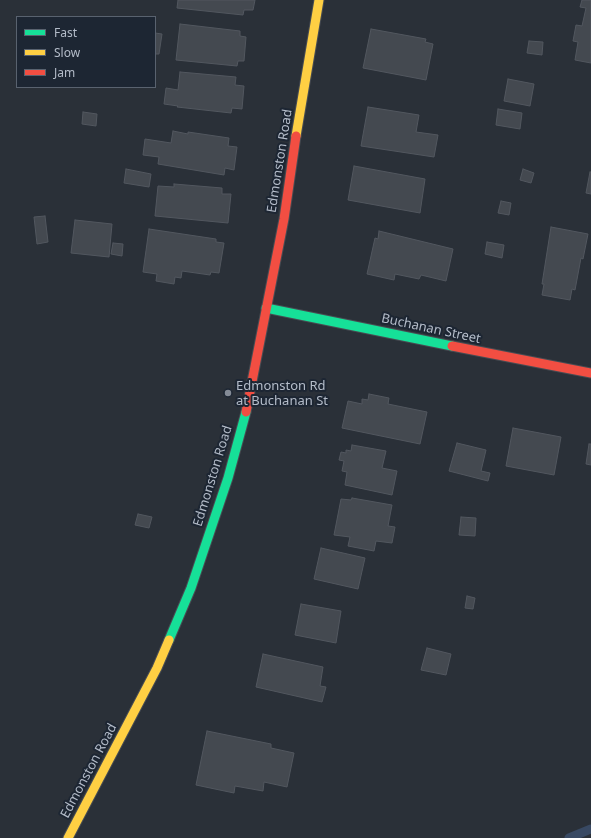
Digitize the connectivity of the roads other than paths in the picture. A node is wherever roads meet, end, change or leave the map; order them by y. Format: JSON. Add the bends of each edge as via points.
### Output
{"nodes":[{"id":1,"x":319,"y":0,"type":"edge"},
{"id":2,"x":266,"y":308,"type":"junction"},
{"id":3,"x":591,"y":373,"type":"edge"},
{"id":4,"x":68,"y":838,"type":"edge"}],
"edges":[{"from":1,"to":2,"type":"street","name":"Edmonston Road","via":[[284,219]]},
{"from":2,"to":3,"type":"street","name":"Buchanan Street"},
{"from":2,"to":4,"type":"street","name":"Edmonston Road","via":[[248,404],[228,478],[191,588],[157,668]]}]}
